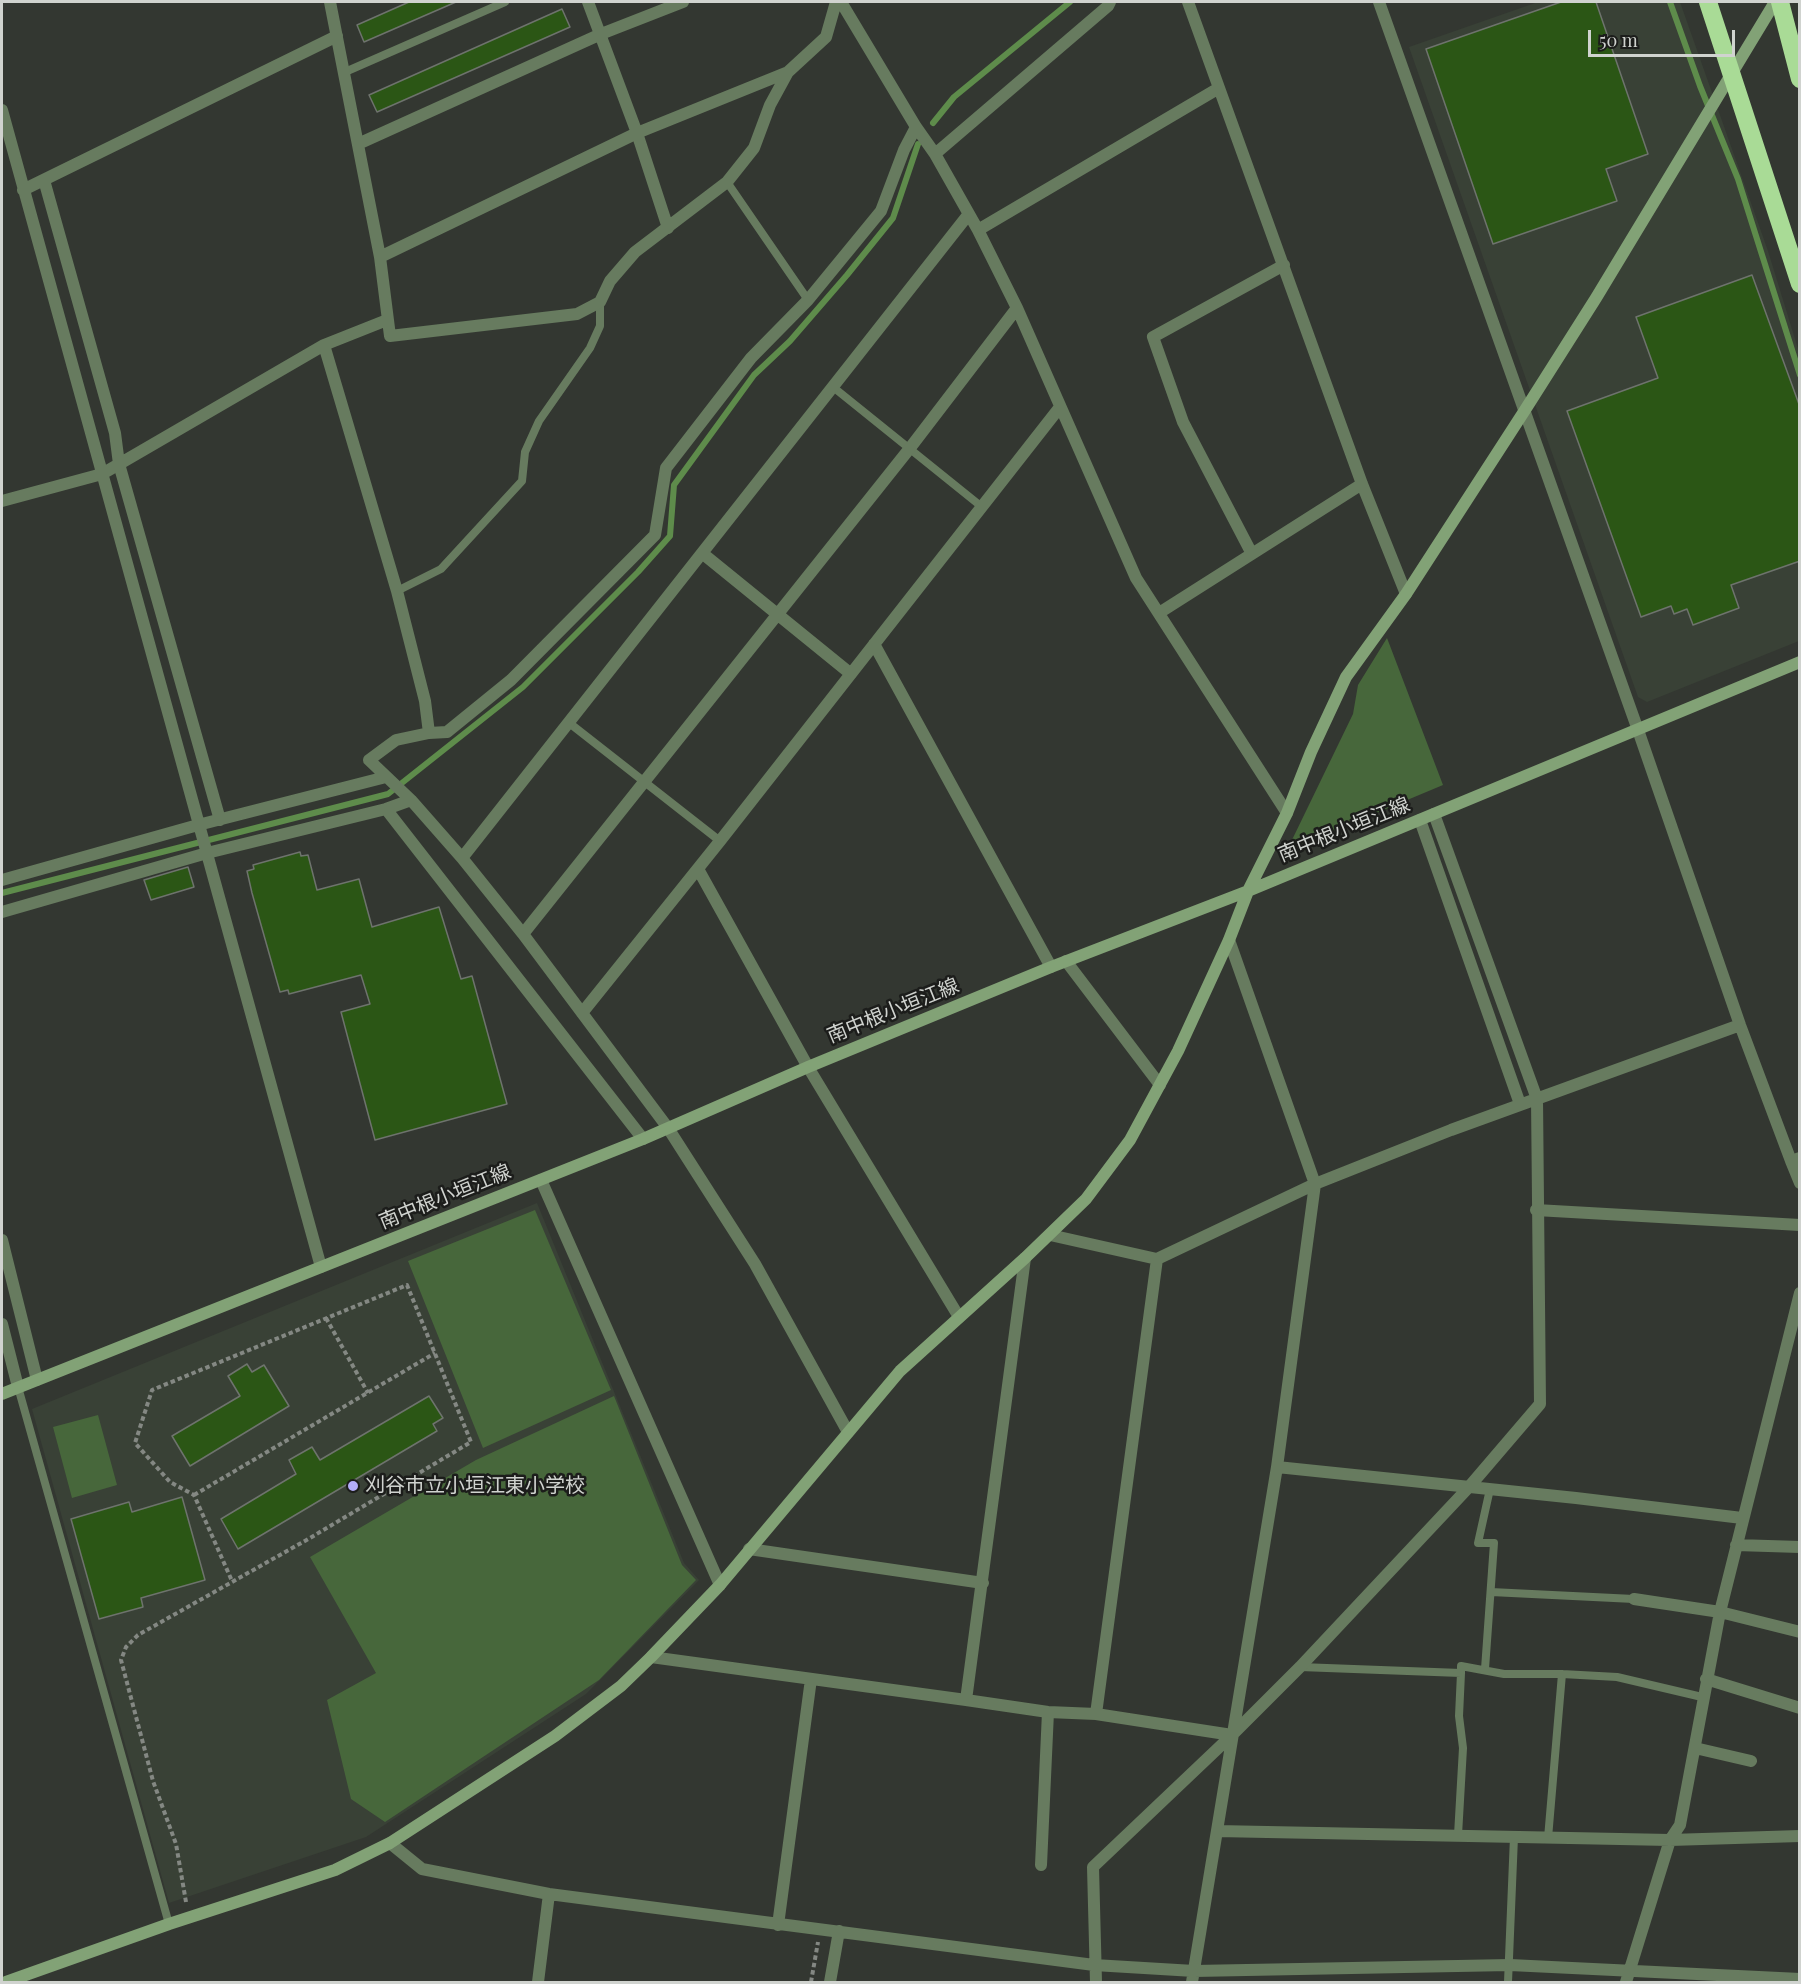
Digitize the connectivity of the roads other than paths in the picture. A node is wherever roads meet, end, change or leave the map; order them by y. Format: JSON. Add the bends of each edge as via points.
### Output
{"nodes":[{"id":1,"x":331,"y":2,"type":"edge"},
{"id":2,"x":505,"y":2,"type":"edge"},
{"id":3,"x":588,"y":2,"type":"edge"},
{"id":4,"x":683,"y":2,"type":"edge"},
{"id":5,"x":839,"y":2,"type":"edge"},
{"id":6,"x":1110,"y":2,"type":"edge"},
{"id":7,"x":1188,"y":2,"type":"edge"},
{"id":8,"x":1379,"y":2,"type":"edge"},
{"id":9,"x":1708,"y":2,"type":"edge"},
{"id":10,"x":1775,"y":2,"type":"edge"},
{"id":11,"x":1780,"y":2,"type":"edge"},
{"id":12,"x":601,"y":34,"type":"junction"},
{"id":13,"x":337,"y":36,"type":"junction"},
{"id":14,"x":345,"y":72,"type":"junction"},
{"id":15,"x":788,"y":72,"type":"junction"},
{"id":16,"x":1799,"y":75,"type":"edge"},
{"id":17,"x":1731,"y":76,"type":"junction"},
{"id":18,"x":1219,"y":88,"type":"junction"},
{"id":19,"x":2,"y":110,"type":"edge"},
{"id":20,"x":916,"y":127,"type":"junction"},
{"id":21,"x":638,"y":133,"type":"junction"},
{"id":22,"x":358,"y":144,"type":"junction"},
{"id":23,"x":936,"y":154,"type":"junction"},
{"id":24,"x":44,"y":180,"type":"junction"},
{"id":25,"x":728,"y":182,"type":"junction"},
{"id":26,"x":23,"y":190,"type":"junction"},
{"id":27,"x":968,"y":215,"type":"junction"},
{"id":28,"x":668,"y":228,"type":"junction"},
{"id":29,"x":978,"y":230,"type":"junction"},
{"id":30,"x":380,"y":257,"type":"junction"},
{"id":31,"x":1284,"y":265,"type":"junction"},
{"id":32,"x":1800,"y":284,"type":"edge"},
{"id":33,"x":808,"y":300,"type":"junction"},
{"id":34,"x":600,"y":302,"type":"junction"},
{"id":35,"x":1017,"y":308,"type":"junction"},
{"id":36,"x":387,"y":320,"type":"junction"},
{"id":37,"x":324,"y":345,"type":"junction"},
{"id":38,"x":833,"y":387,"type":"junction"},
{"id":39,"x":1060,"y":407,"type":"junction"},
{"id":40,"x":1525,"y":410,"type":"junction"},
{"id":41,"x":910,"y":448,"type":"junction"},
{"id":42,"x":119,"y":464,"type":"junction"},
{"id":43,"x":102,"y":474,"type":"junction"},
{"id":44,"x":1362,"y":484,"type":"junction"},
{"id":45,"x":2,"y":501,"type":"edge"},
{"id":46,"x":982,"y":507,"type":"junction"},
{"id":47,"x":702,"y":553,"type":"junction"},
{"id":48,"x":1252,"y":554,"type":"junction"},
{"id":49,"x":397,"y":591,"type":"junction"},
{"id":50,"x":1406,"y":594,"type":"junction"},
{"id":51,"x":1159,"y":613,"type":"junction"},
{"id":52,"x":777,"y":615,"type":"junction"},
{"id":53,"x":874,"y":644,"type":"junction"},
{"id":54,"x":1800,"y":662,"type":"edge"},
{"id":55,"x":851,"y":674,"type":"junction"},
{"id":56,"x":568,"y":722,"type":"junction"},
{"id":57,"x":1638,"y":730,"type":"junction"},
{"id":58,"x":429,"y":733,"type":"junction"},
{"id":59,"x":386,"y":777,"type":"junction"},
{"id":60,"x":644,"y":782,"type":"junction"},
{"id":61,"x":409,"y":798,"type":"junction"},
{"id":62,"x":386,"y":809,"type":"junction"},
{"id":63,"x":1287,"y":813,"type":"junction"},
{"id":64,"x":1434,"y":814,"type":"junction"},
{"id":65,"x":220,"y":820,"type":"junction"},
{"id":66,"x":1420,"y":820,"type":"junction"},
{"id":67,"x":198,"y":827,"type":"junction"},
{"id":68,"x":720,"y":841,"type":"junction"},
{"id":69,"x":207,"y":852,"type":"junction"},
{"id":70,"x":462,"y":858,"type":"junction"},
{"id":71,"x":698,"y":869,"type":"junction"},
{"id":72,"x":2,"y":880,"type":"edge"},
{"id":73,"x":1248,"y":891,"type":"junction"},
{"id":74,"x":2,"y":912,"type":"edge"},
{"id":75,"x":523,"y":934,"type":"junction"},
{"id":76,"x":1229,"y":940,"type":"junction"},
{"id":77,"x":1066,"y":961,"type":"junction"},
{"id":78,"x":1051,"y":967,"type":"junction"},
{"id":79,"x":582,"y":1013,"type":"junction"},
{"id":80,"x":1740,"y":1025,"type":"junction"},
{"id":81,"x":808,"y":1067,"type":"junction"},
{"id":82,"x":1160,"y":1085,"type":"junction"},
{"id":83,"x":1537,"y":1099,"type":"junction"},
{"id":84,"x":1520,"y":1104,"type":"junction"},
{"id":85,"x":668,"y":1128,"type":"junction"},
{"id":86,"x":643,"y":1139,"type":"junction"},
{"id":87,"x":1795,"y":1160,"type":"edge"},
{"id":88,"x":541,"y":1180,"type":"junction"},
{"id":89,"x":1800,"y":1183,"type":"edge"},
{"id":90,"x":1315,"y":1184,"type":"junction"},
{"id":91,"x":1536,"y":1210,"type":"junction"},
{"id":92,"x":1800,"y":1225,"type":"edge"},
{"id":93,"x":1050,"y":1234,"type":"junction"},
{"id":94,"x":2,"y":1240,"type":"edge"},
{"id":95,"x":1025,"y":1258,"type":"junction"},
{"id":96,"x":1157,"y":1259,"type":"junction"},
{"id":97,"x":321,"y":1267,"type":"junction"},
{"id":98,"x":1800,"y":1293,"type":"edge"},
{"id":99,"x":959,"y":1317,"type":"junction"},
{"id":100,"x":2,"y":1324,"type":"edge"},
{"id":101,"x":37,"y":1380,"type":"junction"},
{"id":102,"x":18,"y":1387,"type":"junction"},
{"id":103,"x":2,"y":1394,"type":"edge"},
{"id":104,"x":848,"y":1432,"type":"junction"},
{"id":105,"x":1277,"y":1467,"type":"junction"},
{"id":106,"x":1469,"y":1487,"type":"junction"},
{"id":107,"x":1490,"y":1489,"type":"junction"},
{"id":108,"x":1742,"y":1518,"type":"junction"},
{"id":109,"x":1737,"y":1545,"type":"junction"},
{"id":110,"x":1800,"y":1547,"type":"edge"},
{"id":111,"x":750,"y":1550,"type":"junction"},
{"id":112,"x":983,"y":1583,"type":"junction"},
{"id":113,"x":720,"y":1585,"type":"junction"},
{"id":114,"x":1491,"y":1592,"type":"junction"},
{"id":115,"x":1634,"y":1599,"type":"joint"},
{"id":116,"x":1720,"y":1612,"type":"junction"},
{"id":117,"x":1800,"y":1632,"type":"edge"},
{"id":118,"x":651,"y":1657,"type":"junction"},
{"id":119,"x":1300,"y":1667,"type":"junction"},
{"id":120,"x":1485,"y":1669,"type":"junction"},
{"id":121,"x":1461,"y":1673,"type":"junction"},
{"id":122,"x":1562,"y":1674,"type":"junction"},
{"id":123,"x":1706,"y":1678,"type":"junction"},
{"id":124,"x":811,"y":1679,"type":"junction"},
{"id":125,"x":1702,"y":1697,"type":"junction"},
{"id":126,"x":966,"y":1700,"type":"junction"},
{"id":127,"x":1800,"y":1708,"type":"edge"},
{"id":128,"x":1048,"y":1712,"type":"junction"},
{"id":129,"x":1096,"y":1714,"type":"junction"},
{"id":130,"x":1232,"y":1735,"type":"junction"},
{"id":131,"x":1695,"y":1748,"type":"junction"},
{"id":132,"x":1751,"y":1761,"type":"dead end"},
{"id":133,"x":1217,"y":1831,"type":"junction"},
{"id":134,"x":1458,"y":1835,"type":"junction"},
{"id":135,"x":1800,"y":1836,"type":"edge"},
{"id":136,"x":1514,"y":1837,"type":"junction"},
{"id":137,"x":1548,"y":1838,"type":"junction"},
{"id":138,"x":1670,"y":1840,"type":"junction"},
{"id":139,"x":390,"y":1843,"type":"junction"},
{"id":140,"x":1041,"y":1865,"type":"dead end"},
{"id":141,"x":549,"y":1894,"type":"junction"},
{"id":142,"x":169,"y":1924,"type":"junction"},
{"id":143,"x":778,"y":1925,"type":"junction"},
{"id":144,"x":839,"y":1931,"type":"junction"},
{"id":145,"x":1094,"y":1965,"type":"junction"},
{"id":146,"x":1510,"y":1965,"type":"junction"},
{"id":147,"x":1193,"y":1977,"type":"edge"},
{"id":148,"x":1628,"y":1977,"type":"edge"},
{"id":149,"x":1800,"y":1979,"type":"edge"},
{"id":150,"x":6,"y":1983,"type":"edge"},
{"id":151,"x":538,"y":1983,"type":"edge"},
{"id":152,"x":830,"y":1983,"type":"edge"},
{"id":153,"x":1096,"y":1983,"type":"edge"},
{"id":154,"x":1508,"y":1983,"type":"edge"}],
"edges":[{"from":1,"to":13,"type":"street"},
{"from":2,"to":14,"type":"lane"},
{"from":3,"to":12,"type":"street"},
{"from":4,"to":12,"type":"street"},
{"from":5,"to":15,"type":"street","via":[[826,37]]},
{"from":5,"to":20,"type":"street"},
{"from":6,"to":23,"type":"street"},
{"from":7,"to":18,"type":"street"},
{"from":8,"to":40,"type":"street"},
{"from":9,"to":17,"type":"highway"},
{"from":10,"to":17,"type":"street"},
{"from":11,"to":16,"type":"highway"},
{"from":12,"to":21,"type":"street"},
{"from":12,"to":22,"type":"street"},
{"from":13,"to":14,"type":"street"},
{"from":13,"to":24,"type":"street"},
{"from":14,"to":22,"type":"street"},
{"from":15,"to":21,"type":"street"},
{"from":15,"to":25,"type":"street","via":[[754,148]]},
{"from":17,"to":32,"type":"highway"},
{"from":17,"to":40,"type":"street"},
{"from":18,"to":29,"type":"street"},
{"from":18,"to":31,"type":"street"},
{"from":19,"to":26,"type":"street"},
{"from":20,"to":23,"type":"street"},
{"from":20,"to":33,"type":"street","via":[[881,211]]},
{"from":21,"to":28,"type":"street"},
{"from":21,"to":30,"type":"street"},
{"from":22,"to":30,"type":"street"},
{"from":23,"to":27,"type":"street"},
{"from":24,"to":26,"type":"street"},
{"from":24,"to":42,"type":"street","via":[[115,433]]},
{"from":25,"to":28,"type":"street"},
{"from":25,"to":33,"type":"lane"},
{"from":26,"to":43,"type":"street"},
{"from":27,"to":29,"type":"street"},
{"from":27,"to":38,"type":"street"},
{"from":28,"to":34,"type":"street","via":[[635,252],[610,281]]},
{"from":29,"to":35,"type":"street"},
{"from":30,"to":36,"type":"street"},
{"from":31,"to":44,"type":"street"},
{"from":31,"to":48,"type":"street","via":[[1153,337],[1183,422]]},
{"from":33,"to":58,"type":"street","via":[[751,358],[666,468],[655,535],[511,680],[447,732]]},
{"from":34,"to":36,"type":"street","via":[[577,314],[390,336]]},
{"from":34,"to":49,"type":"lane","via":[[600,326],[590,348],[539,421],[525,452],[522,482],[441,569]]},
{"from":35,"to":39,"type":"street"},
{"from":35,"to":41,"type":"street"},
{"from":36,"to":37,"type":"street"},
{"from":37,"to":42,"type":"street"},
{"from":37,"to":49,"type":"street"},
{"from":38,"to":41,"type":"lane"},
{"from":38,"to":47,"type":"street"},
{"from":39,"to":46,"type":"street"},
{"from":39,"to":51,"type":"street","via":[[1136,578]]},
{"from":40,"to":50,"type":"street"},
{"from":40,"to":57,"type":"street"},
{"from":41,"to":46,"type":"lane"},
{"from":41,"to":52,"type":"street"},
{"from":42,"to":43,"type":"street"},
{"from":42,"to":65,"type":"street"},
{"from":43,"to":45,"type":"street"},
{"from":43,"to":67,"type":"street"},
{"from":44,"to":48,"type":"street"},
{"from":44,"to":50,"type":"street"},
{"from":46,"to":53,"type":"street"},
{"from":47,"to":52,"type":"street"},
{"from":47,"to":56,"type":"street"},
{"from":48,"to":51,"type":"street"},
{"from":49,"to":58,"type":"street","via":[[425,701]]},
{"from":50,"to":63,"type":"street","via":[[1346,677]]},
{"from":51,"to":63,"type":"street"},
{"from":52,"to":55,"type":"street"},
{"from":52,"to":60,"type":"street"},
{"from":53,"to":55,"type":"street"},
{"from":53,"to":78,"type":"street"},
{"from":54,"to":57,"type":"street","name":"南中根小垣江線"},
{"from":55,"to":68,"type":"street"},
{"from":56,"to":60,"type":"lane"},
{"from":56,"to":70,"type":"street"},
{"from":57,"to":64,"type":"street","name":"南中根小垣江線"},
{"from":57,"to":80,"type":"street"},
{"from":58,"to":59,"type":"street","via":[[396,740],[369,760]]},
{"from":59,"to":61,"type":"street"},
{"from":59,"to":65,"type":"street"},
{"from":60,"to":68,"type":"lane"},
{"from":60,"to":75,"type":"street"},
{"from":61,"to":62,"type":"street"},
{"from":61,"to":70,"type":"street"},
{"from":62,"to":69,"type":"street"},
{"from":62,"to":86,"type":"street"},
{"from":63,"to":73,"type":"street"},
{"from":64,"to":66,"type":"street","name":"南中根小垣江線"},
{"from":64,"to":83,"type":"street"},
{"from":65,"to":67,"type":"street"},
{"from":66,"to":73,"type":"street","name":"南中根小垣江線"},
{"from":66,"to":84,"type":"street"},
{"from":67,"to":69,"type":"street"},
{"from":67,"to":72,"type":"street"},
{"from":68,"to":71,"type":"street"},
{"from":69,"to":74,"type":"street"},
{"from":69,"to":97,"type":"street"},
{"from":70,"to":75,"type":"street"},
{"from":71,"to":79,"type":"street"},
{"from":71,"to":81,"type":"street"},
{"from":73,"to":76,"type":"street"},
{"from":73,"to":77,"type":"street","name":"南中根小垣江線"},
{"from":75,"to":79,"type":"street"},
{"from":76,"to":82,"type":"street"},
{"from":76,"to":90,"type":"street"},
{"from":77,"to":78,"type":"street","name":"南中根小垣江線"},
{"from":77,"to":82,"type":"street"},
{"from":78,"to":81,"type":"street","name":"南中根小垣江線"},
{"from":79,"to":85,"type":"street"},
{"from":80,"to":83,"type":"street"},
{"from":80,"to":87,"type":"street"},
{"from":81,"to":85,"type":"street","name":"南中根小垣江線"},
{"from":81,"to":99,"type":"street"},
{"from":82,"to":93,"type":"street","via":[[1114,1162],[1086,1199]]},
{"from":83,"to":84,"type":"street"},
{"from":83,"to":91,"type":"street"},
{"from":84,"to":90,"type":"street"},
{"from":85,"to":86,"type":"street","name":"南中根小垣江線"},
{"from":85,"to":104,"type":"street","via":[[755,1264]]},
{"from":86,"to":88,"type":"street","name":"南中根小垣江線"},
{"from":87,"to":89,"type":"street"},
{"from":88,"to":97,"type":"street","name":"南中根小垣江線"},
{"from":88,"to":113,"type":"street"},
{"from":90,"to":96,"type":"street"},
{"from":90,"to":105,"type":"street"},
{"from":91,"to":92,"type":"street"},
{"from":91,"to":106,"type":"street","via":[[1540,1404]]},
{"from":93,"to":95,"type":"street"},
{"from":93,"to":96,"type":"street"},
{"from":94,"to":101,"type":"street"},
{"from":95,"to":99,"type":"street"},
{"from":95,"to":112,"type":"street"},
{"from":96,"to":129,"type":"street"},
{"from":97,"to":101,"type":"street","name":"南中根小垣江線"},
{"from":98,"to":108,"type":"street"},
{"from":99,"to":104,"type":"street","via":[[900,1371]]},
{"from":100,"to":102,"type":"street"},
{"from":101,"to":102,"type":"street","name":"南中根小垣江線"},
{"from":102,"to":103,"type":"street","name":"南中根小垣江線"},
{"from":102,"to":142,"type":"lane"},
{"from":104,"to":111,"type":"street"},
{"from":105,"to":106,"type":"street"},
{"from":105,"to":130,"type":"street"},
{"from":106,"to":107,"type":"street"},
{"from":106,"to":119,"type":"street"},
{"from":107,"to":108,"type":"street"},
{"from":107,"to":114,"type":"lane","via":[[1478,1543],[1494,1543]]},
{"from":108,"to":109,"type":"street"},
{"from":109,"to":110,"type":"street"},
{"from":109,"to":116,"type":"street"},
{"from":111,"to":112,"type":"street"},
{"from":111,"to":113,"type":"street"},
{"from":112,"to":126,"type":"street"},
{"from":113,"to":118,"type":"street"},
{"from":114,"to":115,"type":"lane"},
{"from":114,"to":120,"type":"lane"},
{"from":115,"to":116,"type":"street"},
{"from":116,"to":117,"type":"street"},
{"from":116,"to":123,"type":"street"},
{"from":118,"to":124,"type":"street"},
{"from":118,"to":139,"type":"street","via":[[621,1686],[555,1736]]},
{"from":119,"to":121,"type":"lane"},
{"from":119,"to":130,"type":"street"},
{"from":120,"to":121,"type":"lane","via":[[1461,1666]]},
{"from":120,"to":122,"type":"lane","via":[[1504,1674]]},
{"from":121,"to":134,"type":"lane","via":[[1459,1716],[1463,1748]]},
{"from":122,"to":125,"type":"lane","via":[[1617,1677]]},
{"from":122,"to":137,"type":"lane"},
{"from":123,"to":125,"type":"street"},
{"from":123,"to":127,"type":"street"},
{"from":124,"to":126,"type":"street"},
{"from":124,"to":143,"type":"street"},
{"from":125,"to":131,"type":"street"},
{"from":126,"to":128,"type":"street"},
{"from":128,"to":129,"type":"street"},
{"from":128,"to":140,"type":"street"},
{"from":129,"to":130,"type":"street"},
{"from":130,"to":133,"type":"street"},
{"from":130,"to":145,"type":"street","via":[[1093,1867]]},
{"from":131,"to":132,"type":"street"},
{"from":131,"to":138,"type":"street","via":[[1680,1825]]},
{"from":133,"to":134,"type":"street"},
{"from":133,"to":147,"type":"street"},
{"from":134,"to":136,"type":"street"},
{"from":135,"to":138,"type":"street"},
{"from":136,"to":137,"type":"street"},
{"from":136,"to":146,"type":"lane"},
{"from":137,"to":138,"type":"street"},
{"from":138,"to":148,"type":"street"},
{"from":139,"to":141,"type":"street","via":[[422,1869]]},
{"from":139,"to":142,"type":"street","via":[[335,1870]]},
{"from":141,"to":143,"type":"street"},
{"from":141,"to":151,"type":"street"},
{"from":142,"to":150,"type":"street"},
{"from":143,"to":144,"type":"street"},
{"from":144,"to":145,"type":"street"},
{"from":144,"to":152,"type":"street"},
{"from":145,"to":147,"type":"street"},
{"from":145,"to":153,"type":"street"},
{"from":146,"to":147,"type":"street"},
{"from":146,"to":148,"type":"street"},
{"from":146,"to":154,"type":"lane"},
{"from":148,"to":149,"type":"street"}]}
